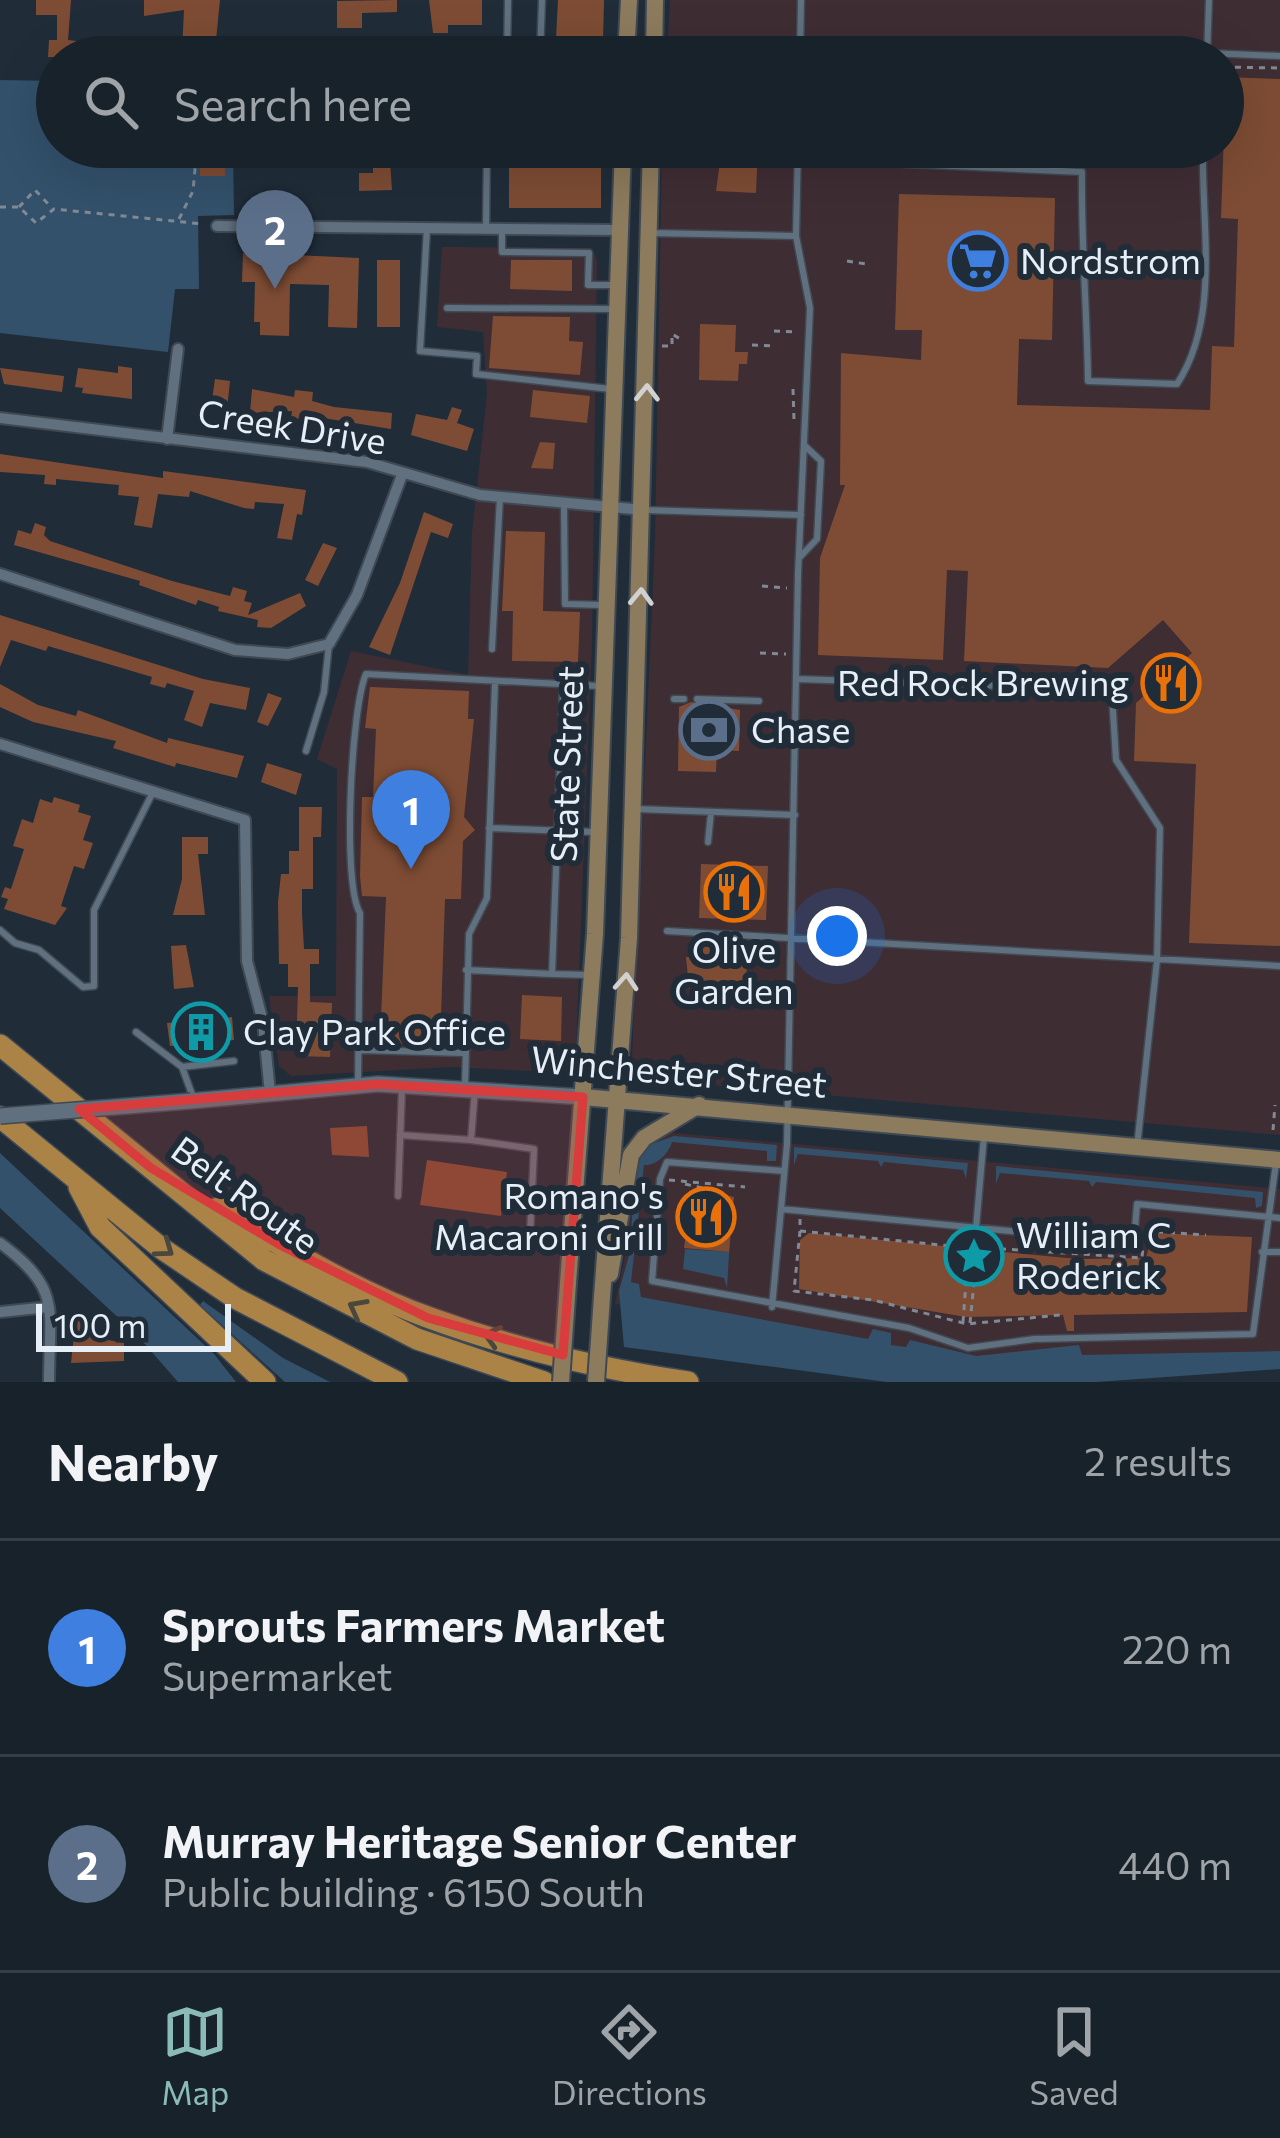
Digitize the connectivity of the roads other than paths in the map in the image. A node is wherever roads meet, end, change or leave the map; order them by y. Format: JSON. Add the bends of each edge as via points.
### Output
{"nodes":[{"id":1,"x":508,"y":0,"type":"edge"},
{"id":2,"x":542,"y":0,"type":"edge"},
{"id":3,"x":629,"y":0,"type":"edge"},
{"id":4,"x":656,"y":0,"type":"edge"},
{"id":5,"x":801,"y":0,"type":"edge"},
{"id":6,"x":1209,"y":0,"type":"edge"},
{"id":7,"x":507,"y":36,"type":"edge"},
{"id":8,"x":541,"y":36,"type":"edge"},
{"id":9,"x":627,"y":36,"type":"edge"},
{"id":10,"x":655,"y":36,"type":"edge"},
{"id":11,"x":800,"y":36,"type":"edge"},
{"id":12,"x":1208,"y":36,"type":"edge"},
{"id":13,"x":1244,"y":56,"type":"edge"},
{"id":14,"x":1280,"y":56,"type":"edge"},
{"id":15,"x":486,"y":168,"type":"edge"},
{"id":16,"x":622,"y":168,"type":"edge"},
{"id":17,"x":651,"y":168,"type":"edge"},
{"id":18,"x":798,"y":168,"type":"edge"},
{"id":19,"x":995,"y":168,"type":"edge"},
{"id":20,"x":1203,"y":168,"type":"edge"},
{"id":21,"x":217,"y":226,"type":"dead end"},
{"id":22,"x":427,"y":228,"type":"junction"},
{"id":23,"x":485,"y":229,"type":"junction"},
{"id":24,"x":502,"y":229,"type":"junction"},
{"id":25,"x":620,"y":230,"type":"junction"},
{"id":26,"x":650,"y":233,"type":"junction"},
{"id":27,"x":796,"y":236,"type":"junction"},
{"id":28,"x":618,"y":284,"type":"junction"},
{"id":29,"x":448,"y":308,"type":"dead end"},
{"id":30,"x":617,"y":309,"type":"junction"},
{"id":31,"x":178,"y":349,"type":"dead end"},
{"id":32,"x":614,"y":389,"type":"junction"},
{"id":33,"x":0,"y":418,"type":"edge"},
{"id":34,"x":167,"y":439,"type":"junction"},
{"id":35,"x":804,"y":445,"type":"junction"},
{"id":36,"x":402,"y":475,"type":"junction"},
{"id":37,"x":500,"y":497,"type":"junction"},
{"id":38,"x":564,"y":506,"type":"junction"},
{"id":39,"x":609,"y":510,"type":"junction"},
{"id":40,"x":644,"y":510,"type":"junction"},
{"id":41,"x":801,"y":515,"type":"junction"},
{"id":42,"x":799,"y":558,"type":"junction"},
{"id":43,"x":0,"y":574,"type":"edge"},
{"id":44,"x":605,"y":605,"type":"junction"},
{"id":45,"x":329,"y":644,"type":"junction"},
{"id":46,"x":492,"y":649,"type":"dead end"},
{"id":47,"x":797,"y":679,"type":"junction"},
{"id":48,"x":495,"y":683,"type":"junction"},
{"id":49,"x":563,"y":685,"type":"junction"},
{"id":50,"x":602,"y":686,"type":"junction"},
{"id":51,"x":697,"y":699,"type":"dead end"},
{"id":52,"x":759,"y":701,"type":"dead end"},
{"id":53,"x":0,"y":744,"type":"edge"},
{"id":54,"x":307,"y":752,"type":"dead end"},
{"id":55,"x":152,"y":794,"type":"junction"},
{"id":56,"x":634,"y":809,"type":"junction"},
{"id":57,"x":710,"y":812,"type":"junction"},
{"id":58,"x":795,"y":815,"type":"junction"},
{"id":59,"x":490,"y":828,"type":"junction"},
{"id":60,"x":555,"y":831,"type":"junction"},
{"id":61,"x":596,"y":832,"type":"junction"},
{"id":62,"x":708,"y":842,"type":"dead end"},
{"id":63,"x":0,"y":930,"type":"edge"},
{"id":64,"x":667,"y":931,"type":"dead end"},
{"id":65,"x":791,"y":938,"type":"junction"},
{"id":66,"x":1157,"y":960,"type":"junction"},
{"id":67,"x":1280,"y":966,"type":"edge"},
{"id":68,"x":466,"y":970,"type":"junction"},
{"id":69,"x":552,"y":974,"type":"junction"},
{"id":70,"x":592,"y":975,"type":"junction"},
{"id":71,"x":136,"y":1032,"type":"dead end"},
{"id":72,"x":0,"y":1045,"type":"edge"},
{"id":73,"x":359,"y":1049,"type":"junction"},
{"id":74,"x":464,"y":1053,"type":"junction"},
{"id":75,"x":234,"y":1061,"type":"dead end"},
{"id":76,"x":182,"y":1067,"type":"junction"},
{"id":77,"x":402,"y":1084,"type":"junction"},
{"id":78,"x":358,"y":1085,"type":"junction"},
{"id":79,"x":470,"y":1087,"type":"junction"},
{"id":80,"x":270,"y":1093,"type":"junction"},
{"id":81,"x":583,"y":1096,"type":"junction"},
{"id":82,"x":618,"y":1099,"type":"junction"},
{"id":83,"x":193,"y":1100,"type":"junction"},
{"id":84,"x":699,"y":1105,"type":"junction"},
{"id":85,"x":788,"y":1113,"type":"junction"},
{"id":86,"x":0,"y":1116,"type":"edge"},
{"id":87,"x":985,"y":1132,"type":"junction"},
{"id":88,"x":400,"y":1135,"type":"junction"},
{"id":89,"x":471,"y":1140,"type":"junction"},
{"id":90,"x":1137,"y":1147,"type":"junction"},
{"id":91,"x":1278,"y":1160,"type":"edge"},
{"id":92,"x":151,"y":1168,"type":"junction"},
{"id":93,"x":784,"y":1171,"type":"junction"},
{"id":94,"x":74,"y":1176,"type":"junction"},
{"id":95,"x":398,"y":1196,"type":"dead end"},
{"id":96,"x":781,"y":1209,"type":"junction"},
{"id":97,"x":1270,"y":1218,"type":"junction"},
{"id":98,"x":1280,"y":1218,"type":"edge"},
{"id":99,"x":976,"y":1228,"type":"junction"},
{"id":100,"x":530,"y":1235,"type":"dead end"},
{"id":101,"x":0,"y":1243,"type":"edge"},
{"id":102,"x":1262,"y":1252,"type":"junction"},
{"id":103,"x":1280,"y":1252,"type":"edge"},
{"id":104,"x":602,"y":1297,"type":"junction"},
{"id":105,"x":49,"y":1306,"type":"junction"},
{"id":106,"x":772,"y":1307,"type":"junction"},
{"id":107,"x":0,"y":1312,"type":"edge"},
{"id":108,"x":49,"y":1382,"type":"edge"},
{"id":109,"x":265,"y":1382,"type":"edge"},
{"id":110,"x":397,"y":1382,"type":"edge"},
{"id":111,"x":544,"y":1382,"type":"edge"},
{"id":112,"x":561,"y":1382,"type":"edge"},
{"id":113,"x":596,"y":1382,"type":"edge"},
{"id":114,"x":688,"y":1382,"type":"edge"}],
"edges":[{"from":1,"to":7,"type":"lane"},
{"from":2,"to":8,"type":"lane"},
{"from":3,"to":9,"type":"main road"},
{"from":4,"to":10,"type":"main road"},
{"from":5,"to":11,"type":"lane"},
{"from":6,"to":12,"type":"lane"},
{"from":13,"to":14,"type":"lane"},
{"from":15,"to":23,"type":"lane"},
{"from":16,"to":25,"type":"main road","name":"State Street"},
{"from":17,"to":26,"type":"main road","name":"State Street"},
{"from":18,"to":27,"type":"lane"},
{"from":19,"to":20,"type":"lane","via":[[1082,172],[1088,381],[1177,384],[1201,324]]},
{"from":21,"to":22,"type":"street"},
{"from":22,"to":23,"type":"street"},
{"from":22,"to":32,"type":"lane","via":[[420,351],[477,356],[476,374]]},
{"from":23,"to":24,"type":"street"},
{"from":24,"to":25,"type":"street"},
{"from":24,"to":28,"type":"lane","via":[[502,252],[589,253],[589,284]]},
{"from":25,"to":28,"type":"main road","name":"State Street"},
{"from":26,"to":27,"type":"lane"},
{"from":40,"to":26,"type":"main road","name":"State Street","one_way":true},
{"from":27,"to":35,"type":"lane","via":[[810,308]]},
{"from":28,"to":30,"type":"main road","name":"State Street"},
{"from":29,"to":30,"type":"lane"},
{"from":30,"to":32,"type":"main road","name":"State Street"},
{"from":31,"to":34,"type":"street"},
{"from":32,"to":39,"type":"main road","name":"State Street"},
{"from":33,"to":34,"type":"street","name":"Creek Drive"},
{"from":34,"to":36,"type":"street","name":"Creek Drive","via":[[367,462]]},
{"from":35,"to":41,"type":"lane"},
{"from":35,"to":42,"type":"lane","via":[[821,461],[817,539]]},
{"from":36,"to":37,"type":"street","name":"Creek Drive"},
{"from":36,"to":45,"type":"street","via":[[358,595]]},
{"from":37,"to":38,"type":"street","name":"Creek Drive"},
{"from":37,"to":46,"type":"lane"},
{"from":38,"to":39,"type":"street","name":"Creek Drive"},
{"from":38,"to":44,"type":"lane","via":[[565,604]]},
{"from":39,"to":40,"type":"street","name":"Creek Drive"},
{"from":39,"to":44,"type":"main road","name":"State Street"},
{"from":40,"to":41,"type":"lane"},
{"from":56,"to":40,"type":"main road","name":"State Street","one_way":true},
{"from":41,"to":42,"type":"lane"},
{"from":42,"to":47,"type":"lane"},
{"from":43,"to":45,"type":"street","via":[[235,650],[288,654]]},
{"from":44,"to":50,"type":"main road","name":"State Street"},
{"from":45,"to":54,"type":"lane"},
{"from":47,"to":58,"type":"lane"},
{"from":47,"to":66,"type":"lane","via":[[1112,695],[1116,760],[1160,828]]},
{"from":48,"to":49,"type":"lane"},
{"from":48,"to":59,"type":"lane"},
{"from":48,"to":73,"type":"lane","via":[[378,671],[360,686],[350,898],[360,913]]},
{"from":49,"to":50,"type":"lane"},
{"from":49,"to":60,"type":"lane"},
{"from":50,"to":61,"type":"main road","name":"State Street"},
{"from":51,"to":52,"type":"lane"},
{"from":53,"to":55,"type":"street"},
{"from":55,"to":63,"type":"lane","via":[[94,910],[94,986],[83,987]]},
{"from":55,"to":80,"type":"street","via":[[245,820],[247,961]]},
{"from":56,"to":57,"type":"lane"},
{"from":82,"to":56,"type":"main road","name":"State Street","one_way":true},
{"from":57,"to":58,"type":"lane"},
{"from":57,"to":62,"type":"lane"},
{"from":58,"to":65,"type":"lane"},
{"from":59,"to":60,"type":"lane"},
{"from":59,"to":68,"type":"lane","via":[[486,904],[469,934]]},
{"from":60,"to":61,"type":"lane"},
{"from":60,"to":69,"type":"lane"},
{"from":61,"to":70,"type":"main road","name":"State Street"},
{"from":64,"to":65,"type":"lane"},
{"from":65,"to":66,"type":"lane"},
{"from":65,"to":85,"type":"lane"},
{"from":66,"to":67,"type":"lane"},
{"from":66,"to":90,"type":"lane"},
{"from":68,"to":69,"type":"lane"},
{"from":68,"to":74,"type":"lane"},
{"from":69,"to":70,"type":"lane"},
{"from":70,"to":81,"type":"main road","name":"State Street"},
{"from":71,"to":76,"type":"lane"},
{"from":72,"to":92,"type":"highway","name":"Belt Route"},
{"from":73,"to":74,"type":"lane"},
{"from":73,"to":78,"type":"lane"},
{"from":74,"to":79,"type":"lane"},
{"from":75,"to":76,"type":"lane"},
{"from":76,"to":83,"type":"lane"},
{"from":77,"to":78,"type":"main road","name":"Winchester Street"},
{"from":77,"to":79,"type":"main road","name":"Winchester Street"},
{"from":77,"to":88,"type":"lane"},
{"from":78,"to":80,"type":"main road","name":"Winchester Street"},
{"from":79,"to":81,"type":"main road","name":"Winchester Street"},
{"from":79,"to":89,"type":"lane"},
{"from":80,"to":83,"type":"main road","name":"Winchester Street"},
{"from":81,"to":82,"type":"main road","name":"Winchester Street"},
{"from":81,"to":112,"type":"main road","name":"State Street","bridge":true},
{"from":82,"to":84,"type":"main road","name":"Winchester Street"},
{"from":82,"to":104,"type":"main road","name":"State Street"},
{"from":83,"to":86,"type":"main road","name":"Winchester Street","bridge":true},
{"from":84,"to":85,"type":"main road","name":"Winchester Street"},
{"from":84,"to":104,"type":"main road","via":[[631,1155],[619,1250]]},
{"from":85,"to":87,"type":"main road","name":"Winchester Street"},
{"from":85,"to":93,"type":"lane"},
{"from":86,"to":94,"type":"highway"},
{"from":87,"to":90,"type":"main road","name":"Winchester Street"},
{"from":87,"to":99,"type":"lane"},
{"from":88,"to":89,"type":"lane"},
{"from":88,"to":95,"type":"lane"},
{"from":89,"to":100,"type":"lane","via":[[535,1149]]},
{"from":90,"to":91,"type":"main road","name":"Winchester Street"},
{"from":91,"to":97,"type":"lane"},
{"from":111,"to":92,"type":"highway","name":"Belt Route","one_way":true,"via":[[417,1339],[264,1260]]},
{"from":114,"to":92,"type":"highway","one_way":true,"via":[[622,1372],[428,1318],[280,1246]]},
{"from":93,"to":96,"type":"lane"},
{"from":93,"to":106,"type":"lane","via":[[673,1161],[660,1179],[652,1281]]},
{"from":94,"to":109,"type":"highway","via":[[100,1227]]},
{"from":94,"to":110,"type":"highway","one_way":true,"via":[[235,1298]]},
{"from":96,"to":99,"type":"lane"},
{"from":96,"to":106,"type":"lane"},
{"from":97,"to":98,"type":"lane"},
{"from":97,"to":99,"type":"lane","via":[[1137,1204],[1134,1240]]},
{"from":97,"to":102,"type":"lane"},
{"from":101,"to":105,"type":"street","via":[[37,1270]]},
{"from":102,"to":103,"type":"lane"},
{"from":102,"to":106,"type":"lane","via":[[1253,1334],[968,1348],[909,1328]]},
{"from":104,"to":113,"type":"main road","name":"State Street","bridge":true},
{"from":105,"to":107,"type":"street"},
{"from":105,"to":108,"type":"street"}]}
